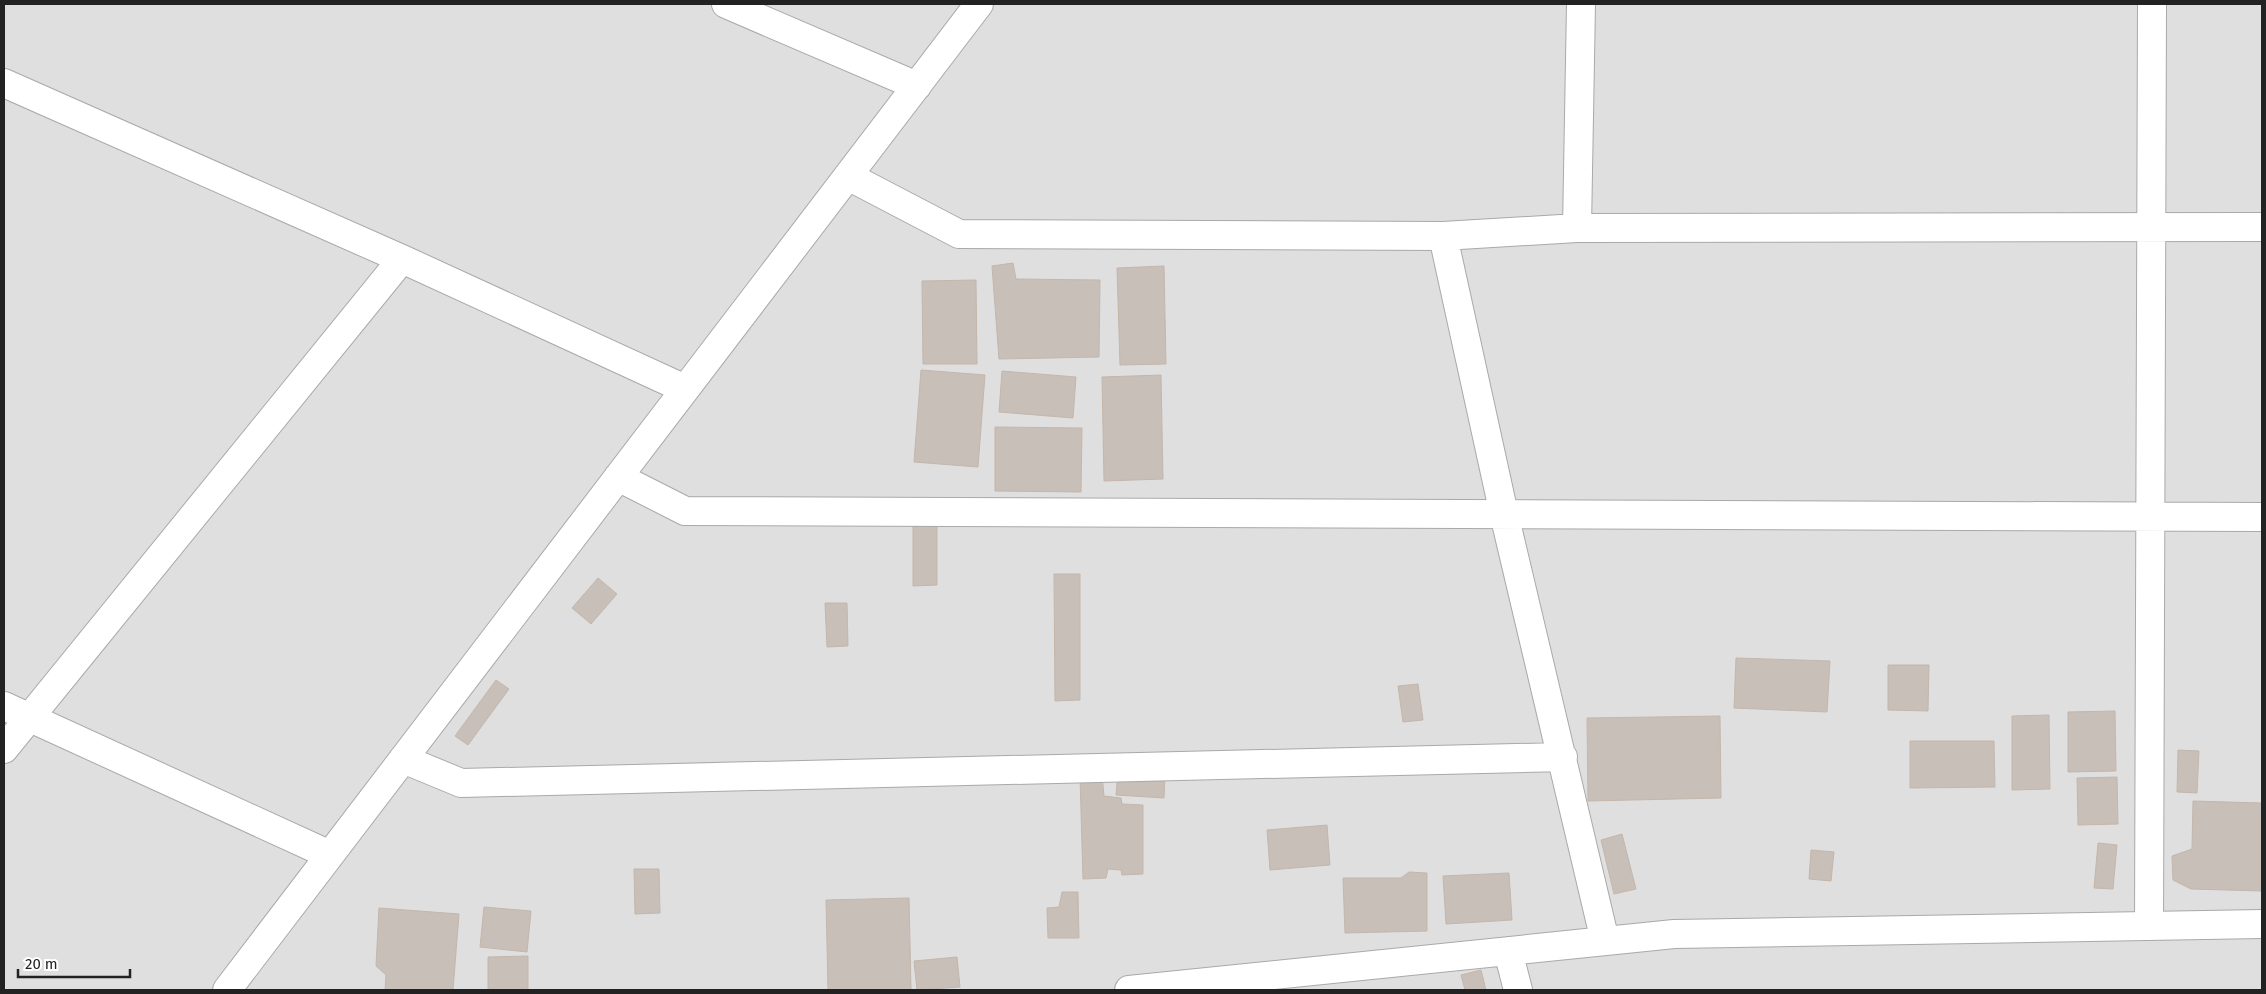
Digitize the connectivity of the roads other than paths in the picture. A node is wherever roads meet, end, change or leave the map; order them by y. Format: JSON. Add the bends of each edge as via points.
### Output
{"nodes":[{"id":1,"x":726,"y":4,"type":"edge"},
{"id":2,"x":979,"y":4,"type":"edge"},
{"id":3,"x":1581,"y":4,"type":"edge"},
{"id":4,"x":2152,"y":4,"type":"edge"},
{"id":5,"x":4,"y":83,"type":"edge"},
{"id":6,"x":916,"y":86,"type":"junction"},
{"id":7,"x":848,"y":176,"type":"junction"},
{"id":8,"x":2262,"y":227,"type":"edge"},
{"id":9,"x":1577,"y":228,"type":"junction"},
{"id":10,"x":2152,"y":228,"type":"junction"},
{"id":11,"x":1443,"y":236,"type":"junction"},
{"id":12,"x":402,"y":259,"type":"junction"},
{"id":13,"x":685,"y":389,"type":"junction"},
{"id":14,"x":618,"y":477,"type":"junction"},
{"id":15,"x":1504,"y":514,"type":"junction"},
{"id":16,"x":2150,"y":517,"type":"junction"},
{"id":17,"x":2262,"y":517,"type":"edge"},
{"id":18,"x":4,"y":706,"type":"edge"},
{"id":19,"x":30,"y":717,"type":"junction"},
{"id":20,"x":4,"y":749,"type":"edge"},
{"id":21,"x":1563,"y":757,"type":"junction"},
{"id":22,"x":404,"y":759,"type":"junction"},
{"id":23,"x":330,"y":855,"type":"junction"},
{"id":24,"x":2262,"y":924,"type":"edge"},
{"id":25,"x":2149,"y":926,"type":"junction"},
{"id":26,"x":1605,"y":941,"type":"junction"},
{"id":27,"x":1508,"y":951,"type":"junction"},
{"id":28,"x":227,"y":990,"type":"edge"},
{"id":29,"x":1129,"y":990,"type":"edge"},
{"id":30,"x":1518,"y":990,"type":"edge"}],
"edges":[{"from":1,"to":6,"type":"street"},
{"from":2,"to":6,"type":"street"},
{"from":3,"to":9,"type":"street"},
{"from":4,"to":10,"type":"street"},
{"from":5,"to":12,"type":"street"},
{"from":6,"to":7,"type":"street"},
{"from":7,"to":11,"type":"street","via":[[959,234]]},
{"from":7,"to":13,"type":"street"},
{"from":8,"to":10,"type":"street"},
{"from":9,"to":10,"type":"street"},
{"from":9,"to":11,"type":"street"},
{"from":10,"to":16,"type":"street"},
{"from":11,"to":15,"type":"street"},
{"from":12,"to":13,"type":"street"},
{"from":12,"to":19,"type":"street"},
{"from":13,"to":14,"type":"street"},
{"from":14,"to":15,"type":"street","via":[[685,511]]},
{"from":14,"to":22,"type":"street"},
{"from":15,"to":16,"type":"street"},
{"from":15,"to":21,"type":"street"},
{"from":16,"to":17,"type":"street"},
{"from":16,"to":25,"type":"street"},
{"from":18,"to":19,"type":"street"},
{"from":19,"to":20,"type":"street"},
{"from":19,"to":23,"type":"street"},
{"from":21,"to":22,"type":"street","via":[[461,782]]},
{"from":21,"to":26,"type":"street"},
{"from":22,"to":23,"type":"street"},
{"from":23,"to":28,"type":"street"},
{"from":24,"to":25,"type":"street"},
{"from":25,"to":26,"type":"street","via":[[1674,934]]},
{"from":26,"to":27,"type":"street"},
{"from":27,"to":29,"type":"street"},
{"from":27,"to":30,"type":"street"}]}
